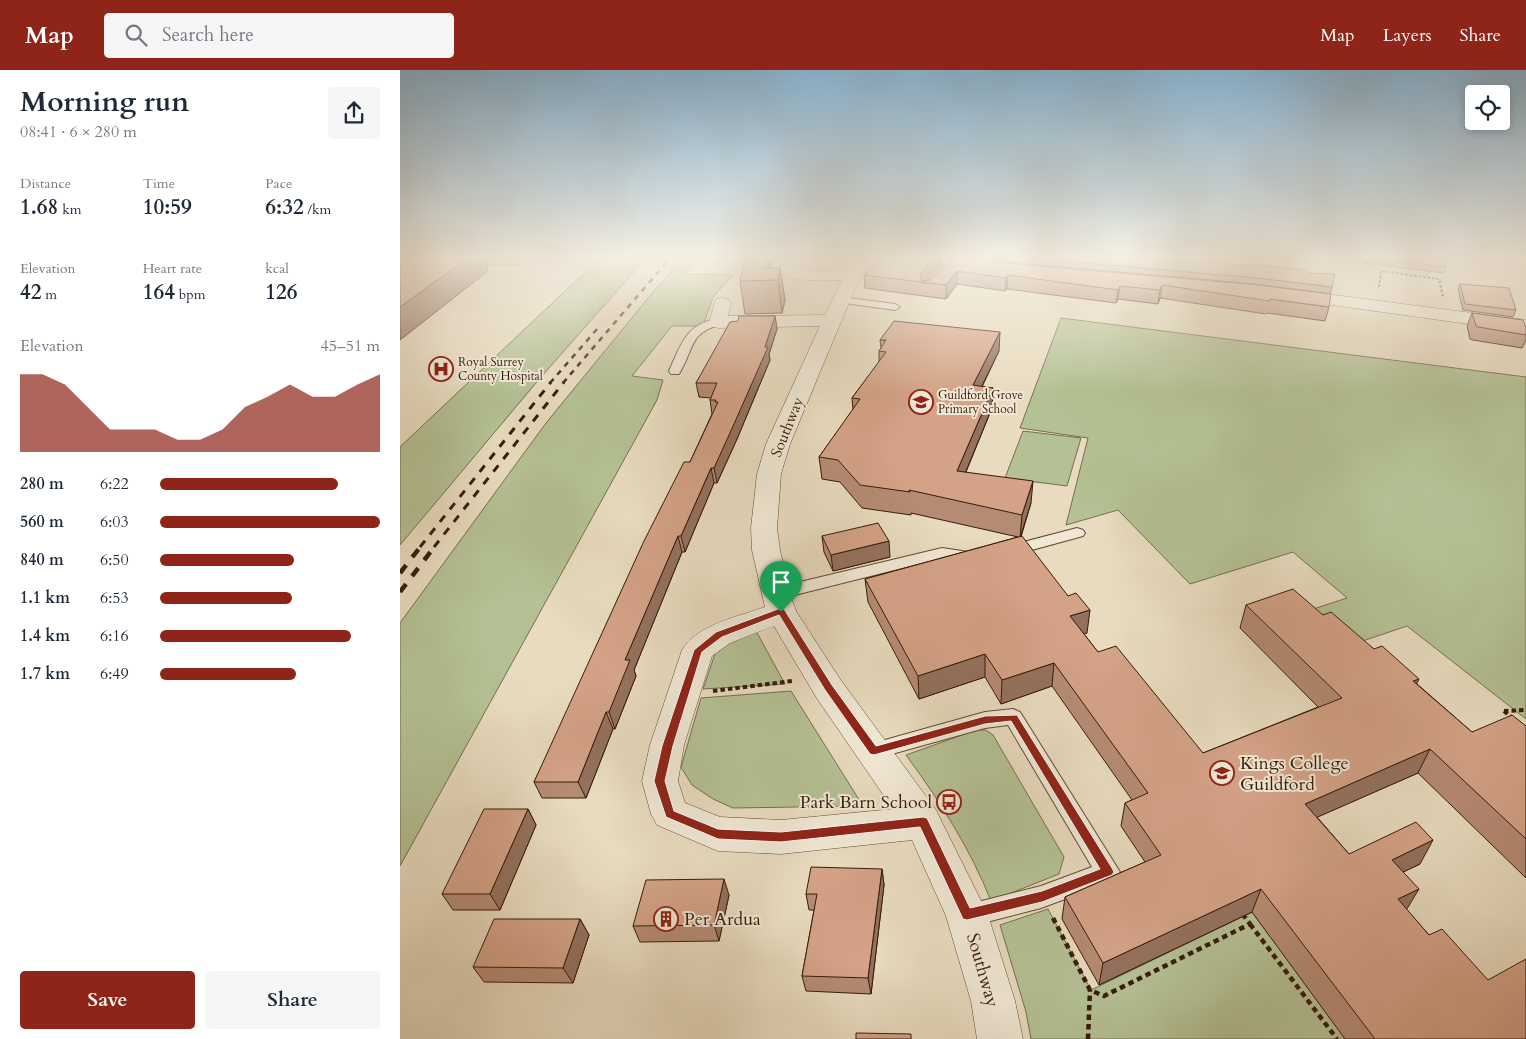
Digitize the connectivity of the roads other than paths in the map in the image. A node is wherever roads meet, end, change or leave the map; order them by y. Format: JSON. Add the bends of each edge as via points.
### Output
{"nodes":[{"id":1,"x":794,"y":302,"type":"edge"},
{"id":2,"x":843,"y":302,"type":"edge"},
{"id":3,"x":883,"y":302,"type":"edge"},
{"id":4,"x":1352,"y":302,"type":"edge"},
{"id":5,"x":722,"y":304,"type":"dead end"},
{"id":6,"x":895,"y":307,"type":"dead end"},
{"id":7,"x":718,"y":322,"type":"junction"},
{"id":8,"x":1526,"y":326,"type":"edge"},
{"id":9,"x":675,"y":371,"type":"dead end"},
{"id":10,"x":1078,"y":533,"type":"dead end"},
{"id":11,"x":778,"y":603,"type":"junction"},
{"id":12,"x":874,"y":751,"type":"junction"},
{"id":13,"x":923,"y":822,"type":"junction"},
{"id":14,"x":967,"y":915,"type":"junction"},
{"id":15,"x":1000,"y":1039,"type":"edge"}],
"edges":[{"from":1,"to":7,"type":"street"},
{"from":2,"to":11,"type":"street","name":"Southway","via":[[778,444],[769,474],[764,528]]},
{"from":3,"to":6,"type":"lane"},
{"from":4,"to":8,"type":"street"},
{"from":5,"to":7,"type":"street"},
{"from":7,"to":9,"type":"lane","via":[[697,328]]},
{"from":10,"to":11,"type":"lane","via":[[982,558],[942,553]]},
{"from":11,"to":12,"type":"street","name":"Southway","via":[[822,678]]},
{"from":11,"to":13,"type":"street","via":[[698,650],[667,746],[660,781],[670,814],[718,834],[781,837]]},
{"from":12,"to":13,"type":"street","name":"Southway"},
{"from":12,"to":14,"type":"lane","via":[[985,720],[1014,717],[1108,872],[1042,896]]},
{"from":13,"to":14,"type":"street","name":"Southway"},
{"from":14,"to":15,"type":"street","name":"Southway","via":[[994,1001]]}]}
